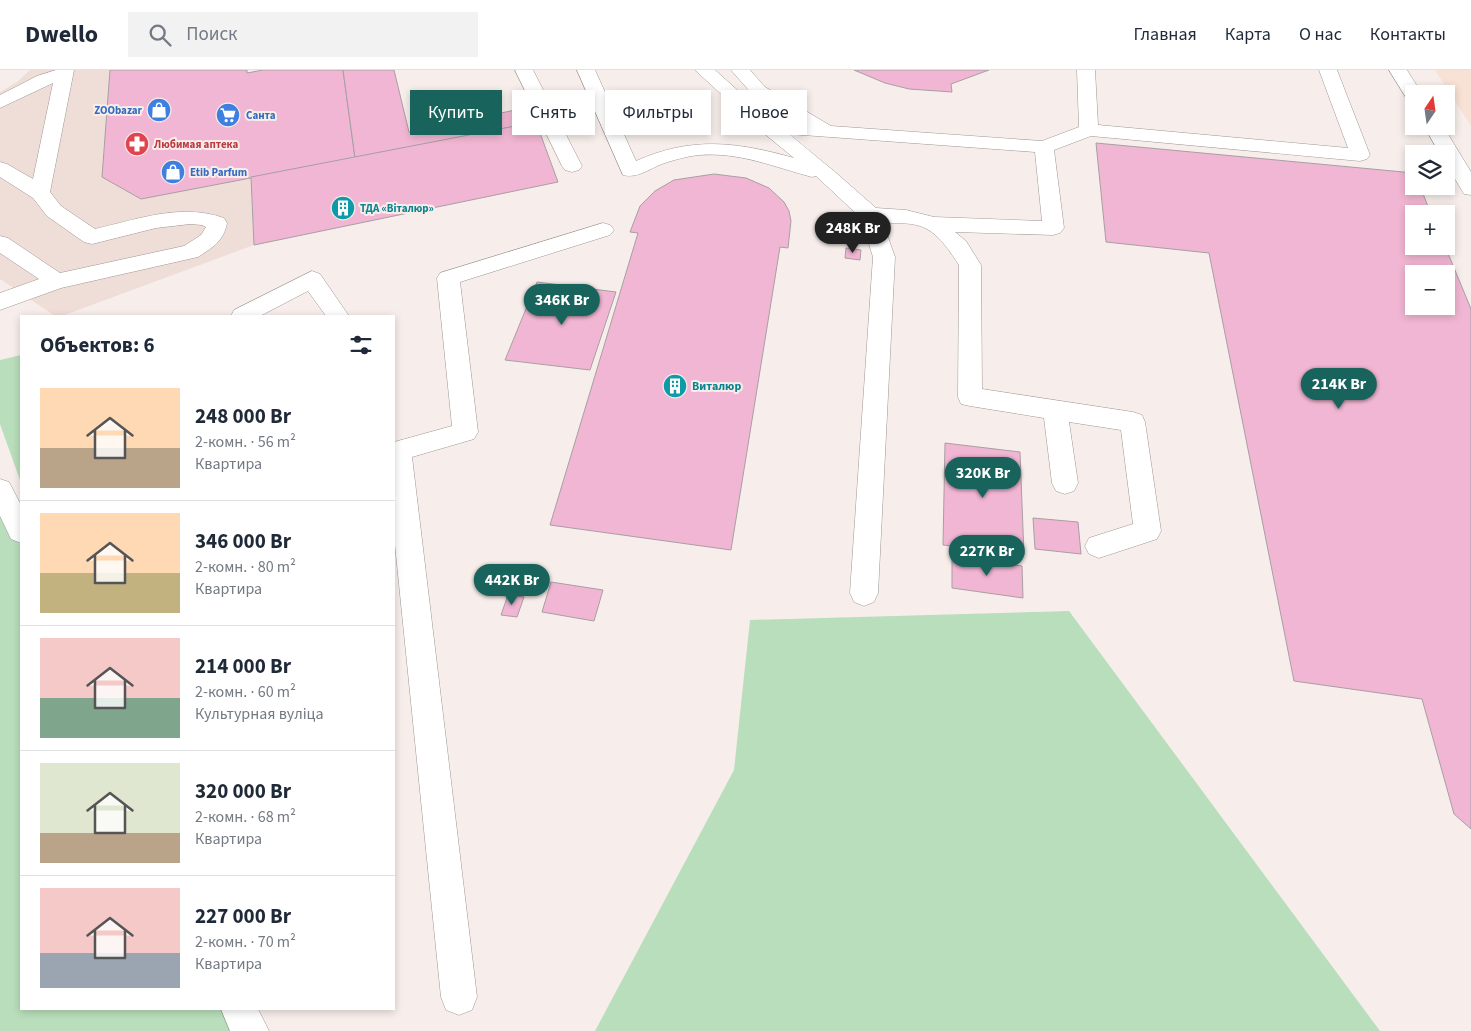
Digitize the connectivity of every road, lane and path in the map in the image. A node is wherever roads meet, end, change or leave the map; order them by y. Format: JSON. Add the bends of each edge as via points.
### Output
{"nodes":[{"id":1,"x":524,"y":70,"type":"edge"},
{"id":2,"x":586,"y":70,"type":"edge"},
{"id":3,"x":704,"y":70,"type":"edge"},
{"id":4,"x":740,"y":70,"type":"edge"},
{"id":5,"x":1086,"y":70,"type":"edge"},
{"id":6,"x":1328,"y":70,"type":"edge"},
{"id":7,"x":1398,"y":70,"type":"edge"},
{"id":8,"x":56,"y":74,"type":"edge"},
{"id":9,"x":1408,"y":85,"type":"edge"},
{"id":10,"x":726,"y":90,"type":"edge"},
{"id":11,"x":0,"y":102,"type":"edge"},
{"id":12,"x":807,"y":130,"type":"edge"},
{"id":13,"x":1089,"y":130,"type":"junction"},
{"id":14,"x":830,"y":131,"type":"junction"},
{"id":15,"x":778,"y":135,"type":"edge"},
{"id":16,"x":1438,"y":135,"type":"edge"},
{"id":17,"x":1044,"y":147,"type":"junction"},
{"id":18,"x":572,"y":166,"type":"dead end"},
{"id":19,"x":0,"y":168,"type":"edge"},
{"id":20,"x":828,"y":176,"type":"junction"},
{"id":21,"x":1471,"y":189,"type":"edge"},
{"id":22,"x":40,"y":193,"type":"junction"},
{"id":23,"x":870,"y":215,"type":"junction"},
{"id":24,"x":934,"y":224,"type":"junction"},
{"id":25,"x":603,"y":230,"type":"dead end"},
{"id":26,"x":0,"y":243,"type":"edge"},
{"id":27,"x":57,"y":281,"type":"junction"},
{"id":28,"x":0,"y":302,"type":"edge"},
{"id":29,"x":244,"y":315,"type":"edge"},
{"id":30,"x":337,"y":315,"type":"edge"},
{"id":31,"x":1055,"y":410,"type":"junction"},
{"id":32,"x":396,"y":451,"type":"edge"},
{"id":33,"x":1066,"y":483,"type":"dead end"},
{"id":34,"x":0,"y":490,"type":"edge"},
{"id":35,"x":20,"y":529,"type":"edge"},
{"id":36,"x":1099,"y":546,"type":"dead end"},
{"id":37,"x":864,"y":593,"type":"dead end"},
{"id":38,"x":459,"y":997,"type":"dead end"},
{"id":39,"x":240,"y":1010,"type":"edge"},
{"id":40,"x":250,"y":1031,"type":"edge"}],
"edges":[{"from":1,"to":18,"type":"street"},
{"from":2,"to":20,"type":"street","via":[[630,171],[654,158],[686,150],[725,148],[755,152]]},
{"from":3,"to":10,"type":"street"},
{"from":4,"to":14,"type":"street","via":[[759,91]]},
{"from":5,"to":13,"type":"street"},
{"from":6,"to":13,"type":"street","via":[[1360,155]]},
{"from":7,"to":9,"type":"street"},
{"from":8,"to":11,"type":"street"},
{"from":8,"to":22,"type":"street"},
{"from":12,"to":14,"type":"street"},
{"from":13,"to":17,"type":"street"},
{"from":14,"to":17,"type":"street"},
{"from":15,"to":20,"type":"street"},
{"from":16,"to":21,"type":"street"},
{"from":17,"to":24,"type":"street","via":[[1053,228]]},
{"from":19,"to":22,"type":"street"},
{"from":20,"to":23,"type":"street"},
{"from":22,"to":27,"type":"street","via":[[54,211],[92,237],[180,217],[209,219],[217,223],[209,240],[190,252]]},
{"from":23,"to":24,"type":"street","via":[[906,217]]},
{"from":23,"to":37,"type":"street","via":[[884,257]]},
{"from":24,"to":31,"type":"street","via":[[958,246],[970,265],[970,397]]},
{"from":25,"to":32,"type":"street","via":[[448,278],[465,432]]},
{"from":26,"to":27,"type":"street"},
{"from":27,"to":28,"type":"street"},
{"from":29,"to":30,"type":"street","via":[[312,279]]},
{"from":31,"to":33,"type":"street"},
{"from":31,"to":36,"type":"street","via":[[1133,422],[1147,531]]},
{"from":32,"to":38,"type":"street"},
{"from":34,"to":35,"type":"street"},
{"from":39,"to":40,"type":"street"}]}
